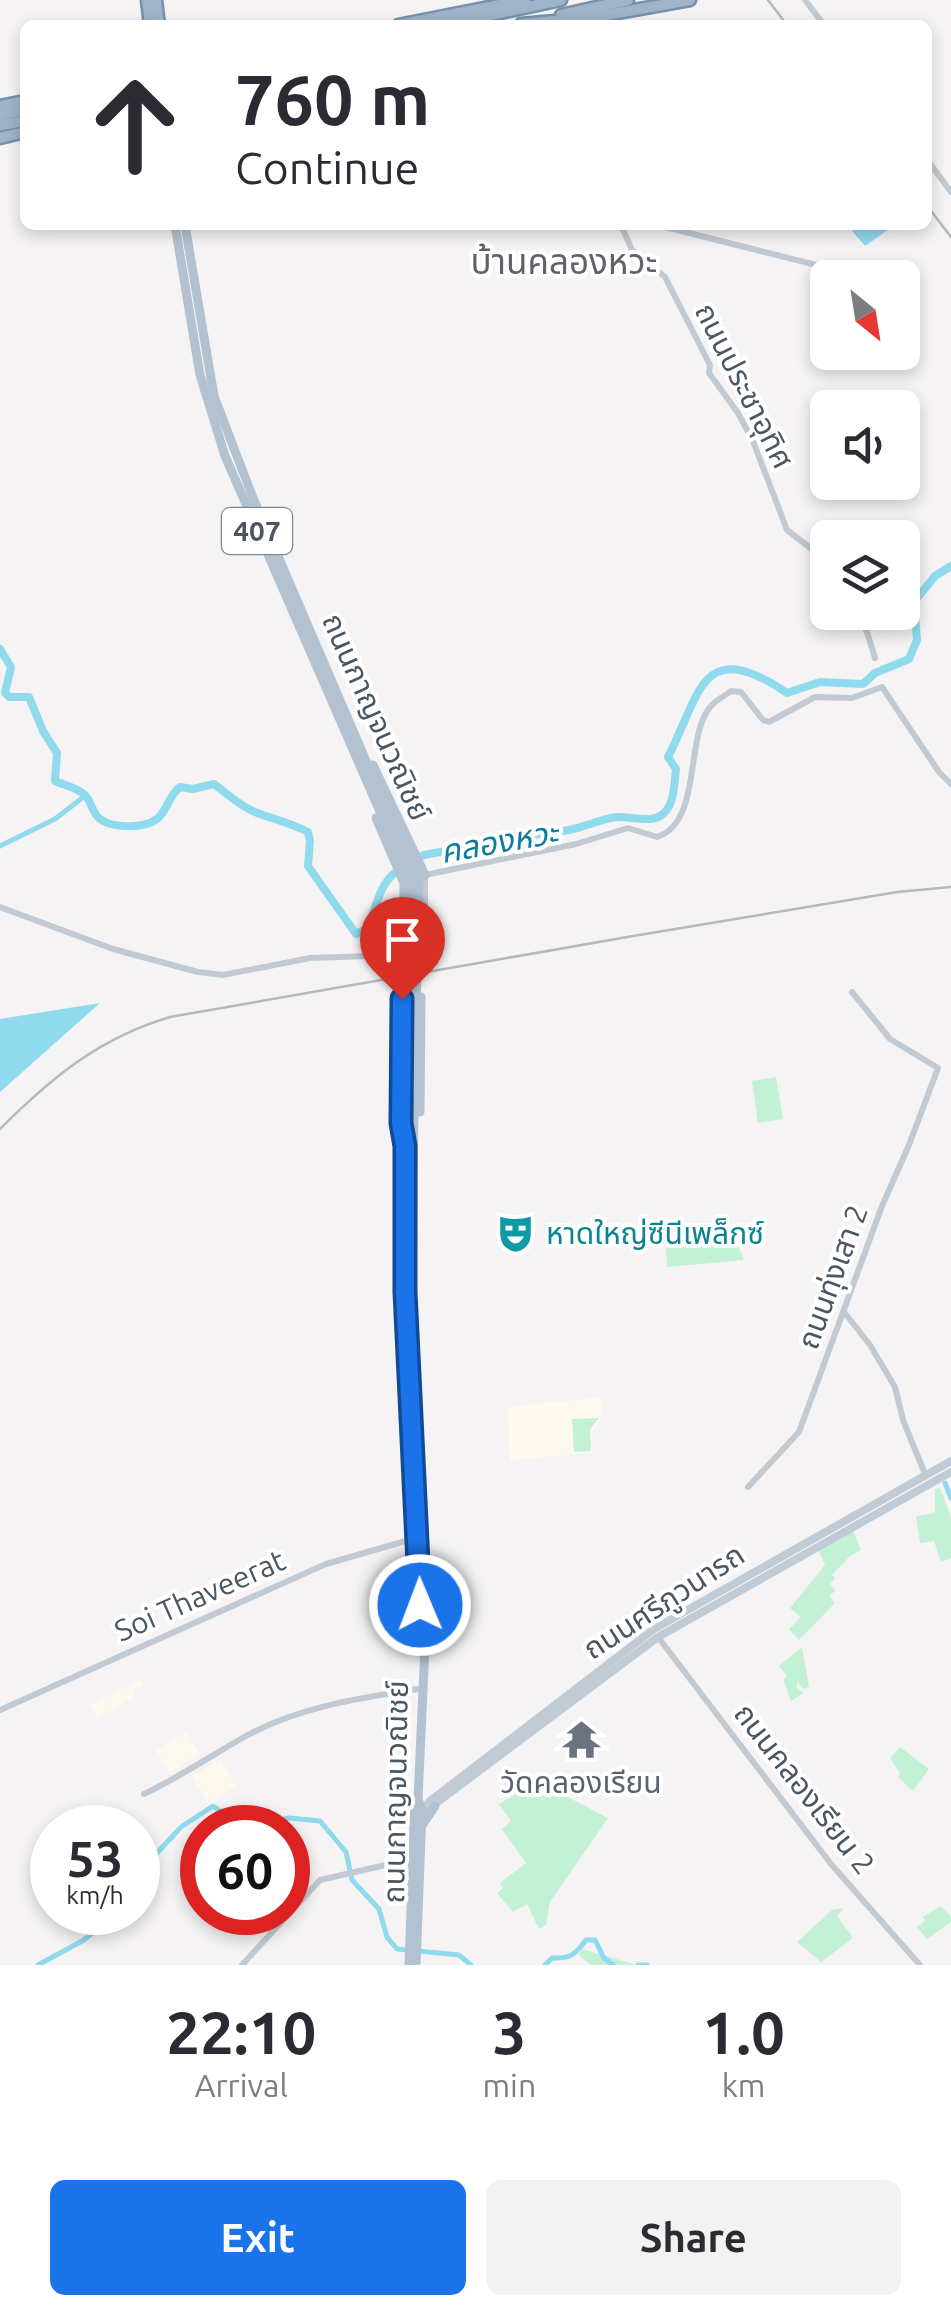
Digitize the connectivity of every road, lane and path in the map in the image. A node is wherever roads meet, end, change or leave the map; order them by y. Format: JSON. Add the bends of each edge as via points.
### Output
{"nodes":[{"id":1,"x":525,"y":0,"type":"edge"},
{"id":2,"x":542,"y":0,"type":"edge"},
{"id":3,"x":561,"y":0,"type":"edge"},
{"id":4,"x":628,"y":0,"type":"edge"},
{"id":5,"x":690,"y":0,"type":"edge"},
{"id":6,"x":805,"y":0,"type":"edge"},
{"id":7,"x":510,"y":11,"type":"junction"},
{"id":8,"x":423,"y":20,"type":"edge"},
{"id":9,"x":468,"y":20,"type":"edge"},
{"id":10,"x":536,"y":20,"type":"edge"},
{"id":11,"x":564,"y":20,"type":"edge"},
{"id":12,"x":820,"y":20,"type":"edge"},
{"id":13,"x":932,"y":166,"type":"edge"},
{"id":14,"x":951,"y":192,"type":"edge"},
{"id":15,"x":177,"y":230,"type":"edge"},
{"id":16,"x":186,"y":230,"type":"edge"},
{"id":17,"x":623,"y":230,"type":"edge"},
{"id":18,"x":677,"y":230,"type":"edge"},
{"id":19,"x":810,"y":263,"type":"edge"},
{"id":20,"x":205,"y":374,"type":"junction"},
{"id":21,"x":810,"y":548,"type":"edge"},
{"id":22,"x":866,"y":630,"type":"edge"},
{"id":23,"x":874,"y":658,"type":"dead end"},
{"id":24,"x":359,"y":753,"type":"junction"},
{"id":25,"x":951,"y":784,"type":"edge"},
{"id":26,"x":422,"y":870,"type":"junction"},
{"id":27,"x":0,"y":907,"type":"edge"},
{"id":28,"x":404,"y":949,"type":"junction"},
{"id":29,"x":852,"y":992,"type":"dead end"},
{"id":30,"x":410,"y":1100,"type":"junction"},
{"id":31,"x":405,"y":1146,"type":"junction"},
{"id":32,"x":414,"y":1168,"type":"junction"},
{"id":33,"x":843,"y":1312,"type":"junction"},
{"id":34,"x":410,"y":1340,"type":"junction"},
{"id":35,"x":949,"y":1468,"type":"edge"},
{"id":36,"x":927,"y":1479,"type":"junction"},
{"id":37,"x":748,"y":1487,"type":"dead end"},
{"id":38,"x":421,"y":1537,"type":"junction"},
{"id":39,"x":810,"y":1538,"type":"junction"},
{"id":40,"x":816,"y":1548,"type":"junction"},
{"id":41,"x":656,"y":1633,"type":"junction"},
{"id":42,"x":418,"y":1689,"type":"junction"},
{"id":43,"x":0,"y":1710,"type":"edge"},
{"id":44,"x":144,"y":1794,"type":"dead end"},
{"id":45,"x":417,"y":1798,"type":"junction"},
{"id":46,"x":433,"y":1803,"type":"junction"},
{"id":47,"x":422,"y":1811,"type":"junction"},
{"id":48,"x":417,"y":1827,"type":"junction"},
{"id":49,"x":412,"y":1860,"type":"junction"},
{"id":50,"x":414,"y":1941,"type":"junction"},
{"id":51,"x":413,"y":1962,"type":"edge"},
{"id":52,"x":242,"y":1965,"type":"edge"},
{"id":53,"x":920,"y":1965,"type":"edge"}],
"edges":[{"from":1,"to":8,"type":"highway"},
{"from":2,"to":7,"type":"highway"},
{"from":3,"to":7,"type":"highway"},
{"from":4,"to":10,"type":"highway"},
{"from":5,"to":11,"type":"highway"},
{"from":6,"to":12,"type":"street"},
{"from":7,"to":9,"type":"highway"},
{"from":13,"to":14,"type":"street"},
{"from":15,"to":20,"type":"main road","name":"ถนนกาญจนวณิชย์","number":"407"},
{"from":16,"to":20,"type":"main road","name":"ถนนกาญจนวณิชย์","number":"407"},
{"from":17,"to":21,"type":"street","name":"ถนนประชาอุทิศ","via":[[632,250],[665,278],[709,373],[752,440],[787,530]]},
{"from":18,"to":19,"type":"street"},
{"from":20,"to":24,"type":"main road","name":"ถนนกาญจนวณิชย์","number":"407"},
{"from":22,"to":23,"type":"street"},
{"from":24,"to":26,"type":"main road","via":[[378,773]]},
{"from":24,"to":28,"type":"main road","via":[[360,780],[399,868]]},
{"from":24,"to":30,"type":"main road","name":"ถนนกาญจนวณิชย์","number":"407","bridge":true,"via":[[418,882]]},
{"from":25,"to":26,"type":"street","via":[[882,687],[852,698],[814,697],[769,722],[741,692],[731,691],[710,706],[702,723],[685,800],[665,834],[626,828],[576,844]]},
{"from":26,"to":28,"type":"street","via":[[425,947]]},
{"from":27,"to":28,"type":"street","via":[[114,949],[223,975]]},
{"from":29,"to":33,"type":"street","name":"ถนนทุ่งเสา 2","via":[[890,1040],[938,1068]]},
{"from":30,"to":31,"type":"main road","name":"ถนนกาญจนวณิชย์"},
{"from":30,"to":32,"type":"main road","name":"ถนนกาญจนวณิชย์"},
{"from":31,"to":32,"type":"main road","via":[[400,1001],[420,997]]},
{"from":31,"to":34,"type":"main road","name":"ถนนกาญจนวณิชย์"},
{"from":32,"to":34,"type":"main road","name":"ถนนกาญจนวณิชย์"},
{"from":33,"to":36,"type":"street","via":[[895,1388]]},
{"from":33,"to":37,"type":"street","name":"ถนนทุ่งเสา 2","via":[[800,1432]]},
{"from":34,"to":38,"type":"main road","name":"ถนนกาญจนวณิชย์"},
{"from":35,"to":36,"type":"main road","name":"ถนนศรีภูวนารถ"},
{"from":36,"to":39,"type":"main road","name":"ถนนศรีภูวนารถ"},
{"from":36,"to":40,"type":"main road","name":"ถนนศรีภูวนารถ"},
{"from":38,"to":42,"type":"main road","name":"ถนนกาญจนวณิชย์"},
{"from":38,"to":43,"type":"street","name":"Soi Thaveerat","via":[[326,1564]]},
{"from":38,"to":45,"type":"main road","name":"ถนนกาญจนวณิชย์","via":[[426,1603]]},
{"from":39,"to":40,"type":"main road"},
{"from":39,"to":41,"type":"main road","name":"ถนนศรีภูวนารถ"},
{"from":40,"to":41,"type":"main road","name":"ถนนศรีภูวนารถ"},
{"from":41,"to":46,"type":"main road","name":"ถนนศรีภูวนารถ"},
{"from":41,"to":53,"type":"street","name":"ถนนคลองเรียน 2","via":[[812,1840]]},
{"from":42,"to":44,"type":"street","via":[[320,1707],[247,1736]]},
{"from":42,"to":45,"type":"main road","name":"ถนนกาญจนวณิชย์"},
{"from":45,"to":46,"type":"main road"},
{"from":45,"to":47,"type":"main road","name":"ถนนกาญจนวณิชย์"},
{"from":45,"to":48,"type":"main road","name":"ถนนกาญจนวณิชย์"},
{"from":46,"to":47,"type":"main road","name":"ถนนศรีภูวนารถ"},
{"from":46,"to":48,"type":"main road"},
{"from":47,"to":48,"type":"main road","name":"ถนนกาญจนวณิชย์"},
{"from":48,"to":49,"type":"main road","name":"ถนนกาญจนวณิชย์"},
{"from":48,"to":50,"type":"main road","name":"ถนนกาญจนวณิชย์"},
{"from":49,"to":50,"type":"main road","name":"ถนนกาญจนวณิชย์"},
{"from":49,"to":52,"type":"street","via":[[320,1880]]},
{"from":50,"to":51,"type":"main road","name":"ถนนกาญจนวณิชย์"}]}
